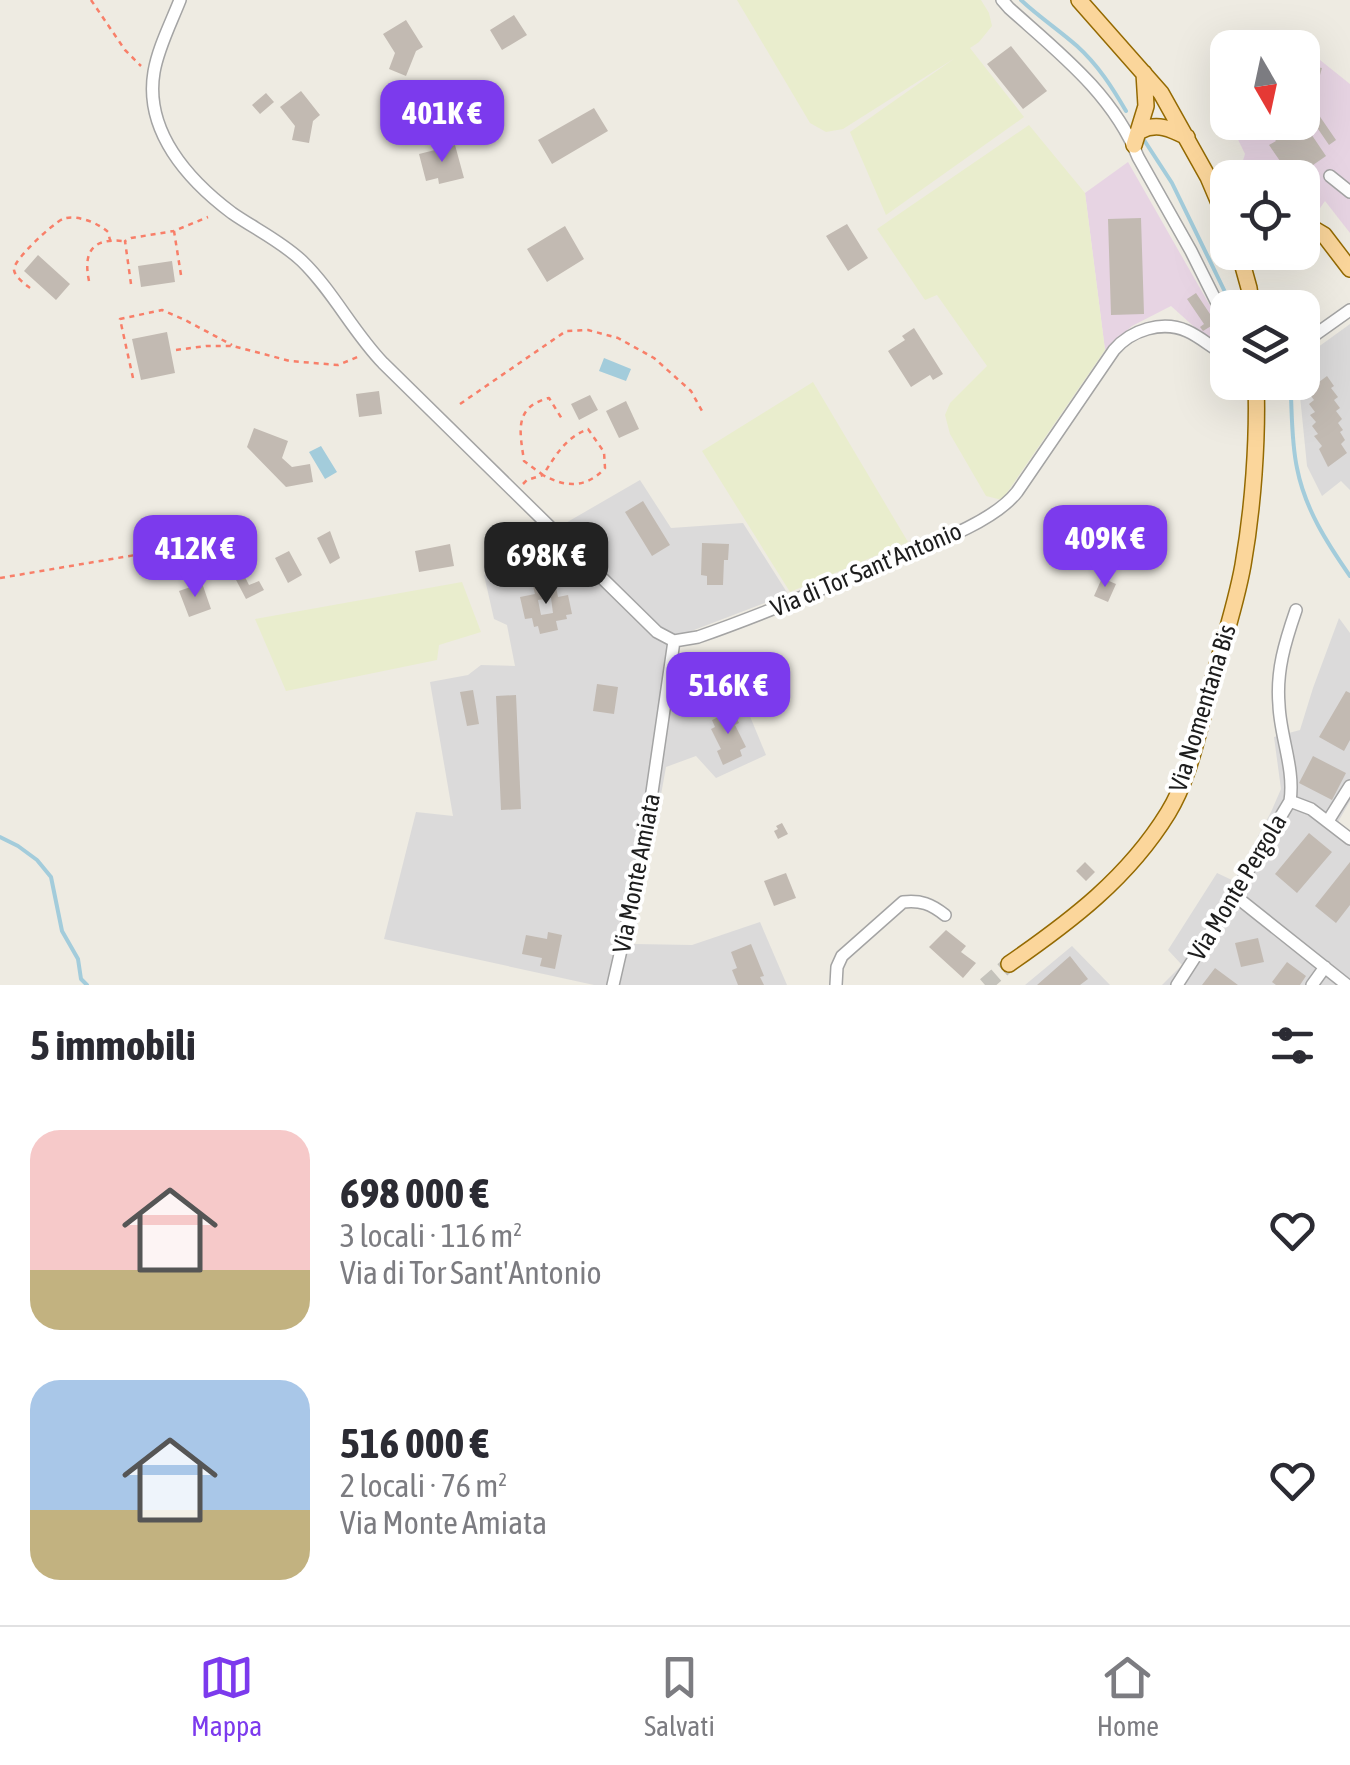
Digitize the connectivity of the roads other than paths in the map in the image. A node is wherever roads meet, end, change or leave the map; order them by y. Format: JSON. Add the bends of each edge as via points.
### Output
{"nodes":[{"id":1,"x":180,"y":0,"type":"edge"},
{"id":2,"x":1002,"y":0,"type":"edge"},
{"id":3,"x":1079,"y":0,"type":"edge"},
{"id":4,"x":1144,"y":73,"type":"junction"},
{"id":5,"x":1188,"y":137,"type":"junction"},
{"id":6,"x":1137,"y":138,"type":"junction"},
{"id":7,"x":1330,"y":176,"type":"dead end"},
{"id":8,"x":1208,"y":177,"type":"joint"},
{"id":9,"x":1210,"y":182,"type":"edge"},
{"id":10,"x":1350,"y":192,"type":"edge"},
{"id":11,"x":1320,"y":233,"type":"edge"},
{"id":12,"x":1350,"y":269,"type":"edge"},
{"id":13,"x":1211,"y":290,"type":"edge"},
{"id":14,"x":1350,"y":310,"type":"edge"},
{"id":15,"x":1320,"y":331,"type":"edge"},
{"id":16,"x":1210,"y":345,"type":"edge"},
{"id":17,"x":1256,"y":400,"type":"edge"},
{"id":18,"x":1296,"y":610,"type":"dead end"},
{"id":19,"x":674,"y":641,"type":"junction"},
{"id":20,"x":1350,"y":786,"type":"edge"},
{"id":21,"x":1290,"y":800,"type":"junction"},
{"id":22,"x":1328,"y":822,"type":"junction"},
{"id":23,"x":1350,"y":839,"type":"edge"},
{"id":24,"x":1234,"y":895,"type":"junction"},
{"id":25,"x":945,"y":915,"type":"dead end"},
{"id":26,"x":1009,"y":964,"type":"tunnel mouth"},
{"id":27,"x":1325,"y":967,"type":"junction"},
{"id":28,"x":613,"y":985,"type":"edge"},
{"id":29,"x":836,"y":985,"type":"edge"},
{"id":30,"x":1177,"y":985,"type":"edge"},
{"id":31,"x":1312,"y":985,"type":"edge"},
{"id":32,"x":1348,"y":985,"type":"edge"}],
"edges":[{"from":1,"to":19,"type":"street","via":[[153,78],[161,131],[172,153],[217,202],[302,261],[372,352],[657,632]]},
{"from":2,"to":6,"type":"street","via":[[1082,74]]},
{"from":3,"to":4,"type":"main road"},
{"from":4,"to":5,"type":"main road"},
{"from":4,"to":6,"type":"main road","via":[[1147,99]]},
{"from":5,"to":6,"type":"main road","via":[[1152,126]]},
{"from":5,"to":8,"type":"main road"},
{"from":6,"to":13,"type":"street","via":[[1138,156]]},
{"from":7,"to":10,"type":"street"},
{"from":8,"to":9,"type":"main road"},
{"from":11,"to":12,"type":"main road"},
{"from":14,"to":15,"type":"street"},
{"from":16,"to":19,"type":"street","name":"Via di Tor Sant'Antonio","via":[[1179,328],[1132,335],[1114,350],[1017,492],[997,511],[810,594]]},
{"from":17,"to":26,"type":"main road","name":"Via Nomentana Bis","via":[[1243,566],[1172,806],[1112,884]]},
{"from":18,"to":21,"type":"street","name":"Via Monte Pergola","via":[[1281,654],[1278,704]]},
{"from":19,"to":28,"type":"street","name":"Via Monte Amiata","via":[[643,854]]},
{"from":20,"to":22,"type":"street"},
{"from":21,"to":22,"type":"street"},
{"from":21,"to":24,"type":"street","name":"Via Monte Pergola"},
{"from":22,"to":23,"type":"street"},
{"from":24,"to":27,"type":"street"},
{"from":24,"to":30,"type":"street","name":"Via Monte Pergola"},
{"from":25,"to":29,"type":"street","via":[[930,904],[903,902],[842,956]]},
{"from":27,"to":31,"type":"street"},
{"from":27,"to":32,"type":"street"}]}
